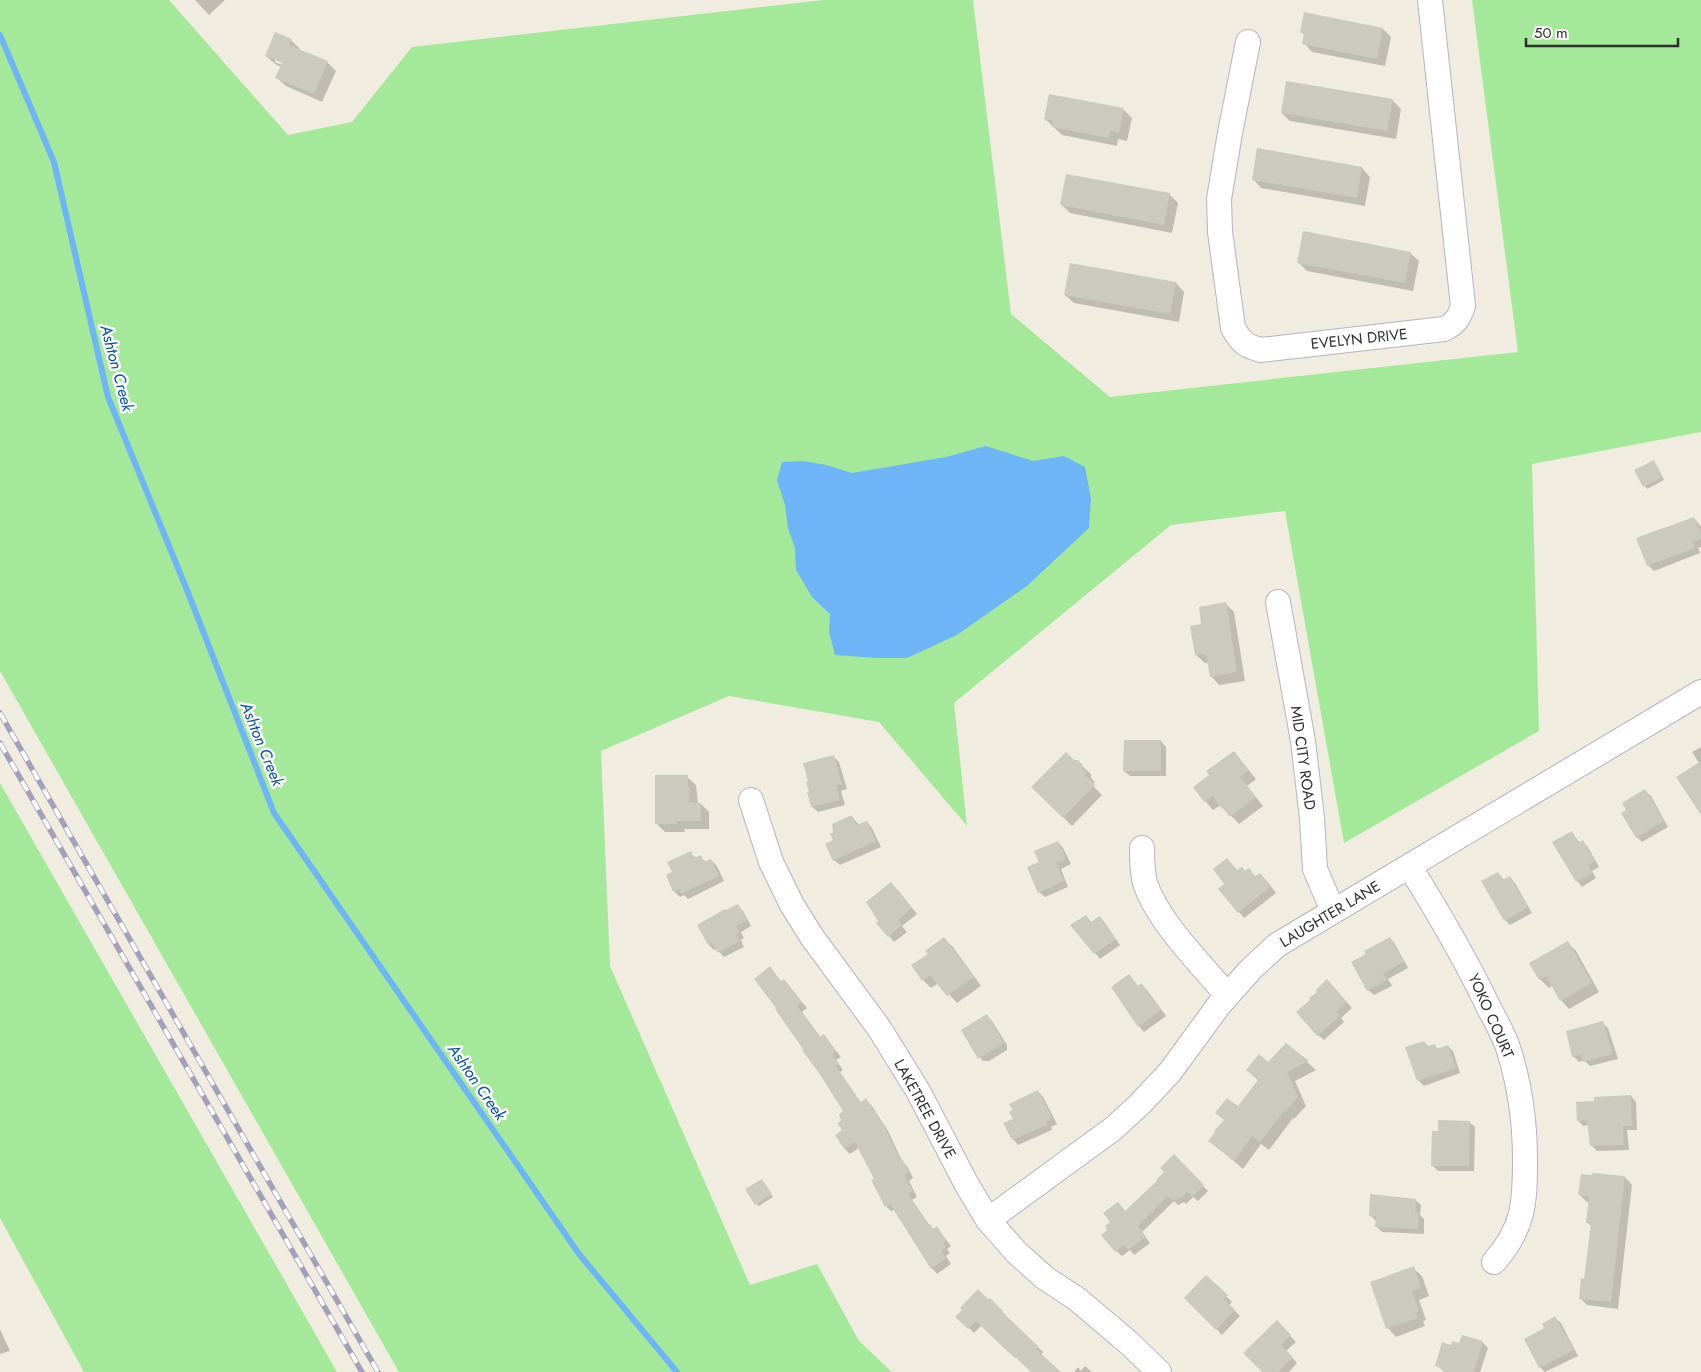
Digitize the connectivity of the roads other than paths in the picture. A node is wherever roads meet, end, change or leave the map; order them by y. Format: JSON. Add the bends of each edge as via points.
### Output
{"nodes":[{"id":1,"x":1430,"y":0,"type":"edge"},
{"id":2,"x":1248,"y":42,"type":"dead end"},
{"id":3,"x":1278,"y":602,"type":"dead end"},
{"id":4,"x":1701,"y":692,"type":"edge"},
{"id":5,"x":751,"y":800,"type":"dead end"},
{"id":6,"x":1142,"y":848,"type":"dead end"},
{"id":7,"x":1410,"y":867,"type":"junction"},
{"id":8,"x":1333,"y":911,"type":"junction"},
{"id":9,"x":1227,"y":995,"type":"junction"},
{"id":10,"x":988,"y":1220,"type":"junction"},
{"id":11,"x":1494,"y":1262,"type":"dead end"},
{"id":12,"x":1160,"y":1372,"type":"edge"}],
"edges":[{"from":1,"to":2,"type":"street","name":"EVELYN DRIVE","via":[[1463,306],[1460,317],[1444,329],[1261,350],[1248,347],[1239,339],[1231,318],[1219,199]]},
{"from":3,"to":8,"type":"street","name":"MID CITY ROAD","via":[[1303,740],[1315,870]]},
{"from":4,"to":7,"type":"street","name":"LAUGHTER LANE"},
{"from":5,"to":10,"type":"street","name":"LAKETREE DRIVE","via":[[771,862],[792,905],[918,1091]]},
{"from":6,"to":9,"type":"street","via":[[1145,883],[1154,901],[1174,934]]},
{"from":7,"to":8,"type":"street","name":"LAUGHTER LANE"},
{"from":7,"to":11,"type":"street","name":"YOKO COURT","via":[[1479,988],[1509,1049],[1520,1093],[1525,1138],[1524,1207],[1517,1228]]},
{"from":8,"to":9,"type":"street","name":"LAUGHTER LANE","via":[[1277,945]]},
{"from":9,"to":10,"type":"street","name":"LAUGHTER LANE","via":[[1170,1072],[1140,1104],[1114,1128]]},
{"from":10,"to":12,"type":"street","name":"LAKETREE DRIVE","via":[[1045,1278],[1077,1299]]}]}
